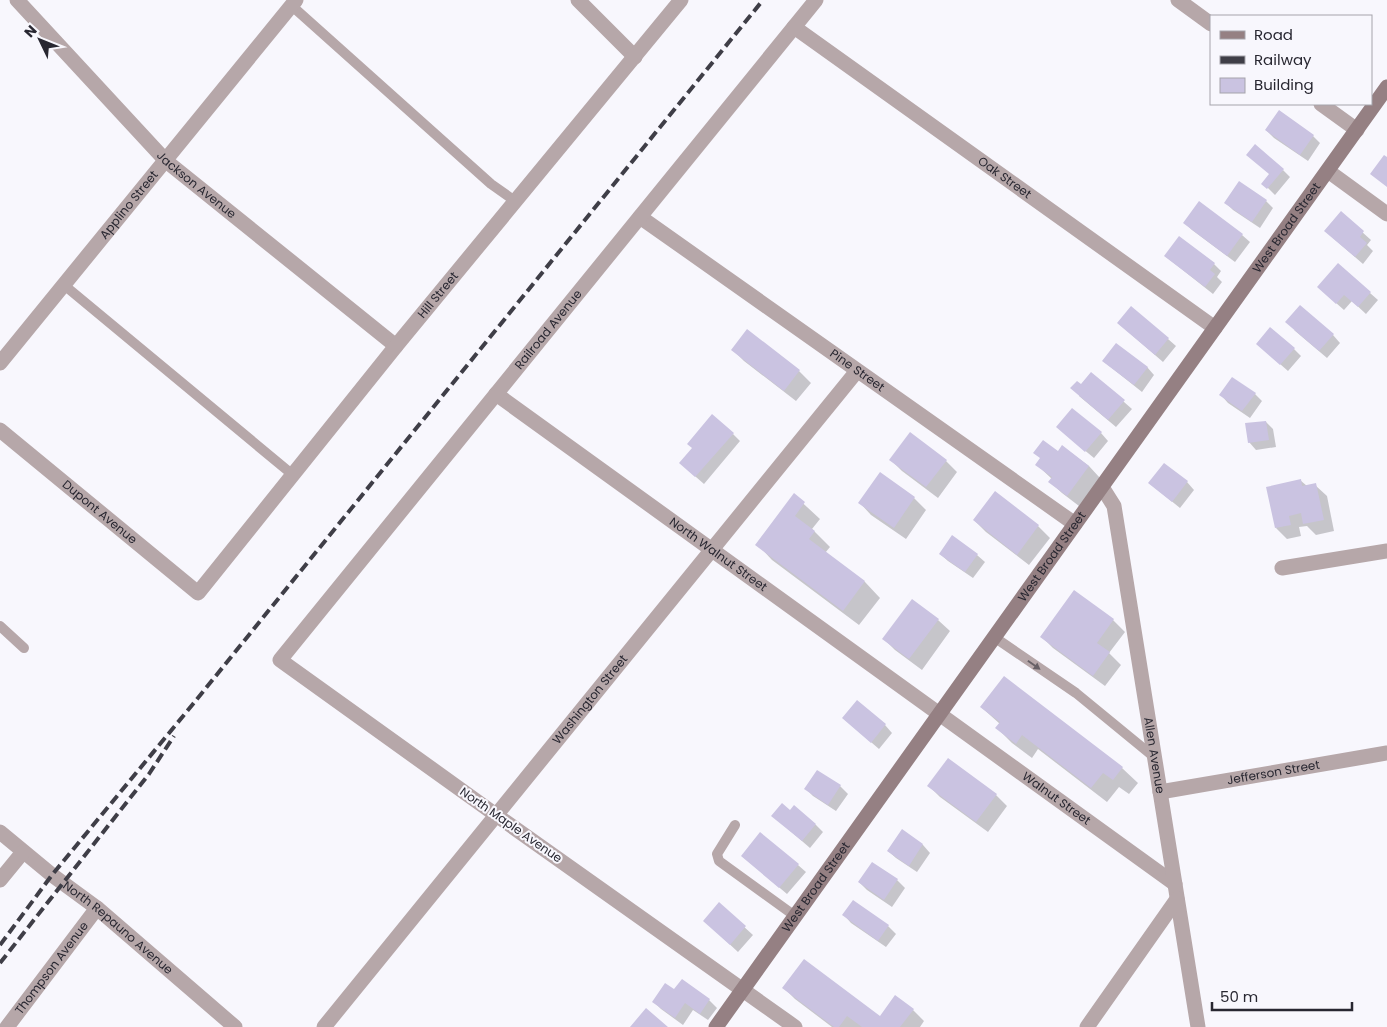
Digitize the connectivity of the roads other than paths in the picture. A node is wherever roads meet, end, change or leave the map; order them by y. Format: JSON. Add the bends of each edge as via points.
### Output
{"nodes":[{"id":1,"x":16,"y":0,"type":"edge"},
{"id":2,"x":578,"y":0,"type":"edge"},
{"id":3,"x":681,"y":0,"type":"edge"},
{"id":4,"x":816,"y":0,"type":"edge"},
{"id":5,"x":1178,"y":0,"type":"edge"},
{"id":6,"x":293,"y":2,"type":"edge"},
{"id":7,"x":1210,"y":23,"type":"edge"},
{"id":8,"x":794,"y":27,"type":"junction"},
{"id":9,"x":635,"y":57,"type":"junction"},
{"id":10,"x":1387,"y":87,"type":"edge"},
{"id":11,"x":1321,"y":105,"type":"edge"},
{"id":12,"x":1356,"y":130,"type":"junction"},
{"id":13,"x":166,"y":161,"type":"junction"},
{"id":14,"x":1328,"y":170,"type":"junction"},
{"id":15,"x":516,"y":201,"type":"junction"},
{"id":16,"x":1387,"y":214,"type":"edge"},
{"id":17,"x":640,"y":217,"type":"junction"},
{"id":18,"x":64,"y":285,"type":"junction"},
{"id":19,"x":1215,"y":328,"type":"junction"},
{"id":20,"x":396,"y":346,"type":"junction"},
{"id":21,"x":0,"y":363,"type":"edge"},
{"id":22,"x":858,"y":370,"type":"junction"},
{"id":23,"x":496,"y":394,"type":"junction"},
{"id":24,"x":0,"y":430,"type":"edge"},
{"id":25,"x":293,"y":475,"type":"junction"},
{"id":26,"x":1102,"y":486,"type":"junction"},
{"id":27,"x":1075,"y":524,"type":"junction"},
{"id":28,"x":712,"y":550,"type":"junction"},
{"id":29,"x":1387,"y":551,"type":"edge"},
{"id":30,"x":1282,"y":568,"type":"dead end"},
{"id":31,"x":198,"y":593,"type":"joint"},
{"id":32,"x":0,"y":626,"type":"edge"},
{"id":33,"x":994,"y":637,"type":"junction"},
{"id":34,"x":24,"y":648,"type":"dead end"},
{"id":35,"x":280,"y":660,"type":"joint"},
{"id":36,"x":939,"y":714,"type":"junction"},
{"id":37,"x":1387,"y":753,"type":"edge"},
{"id":38,"x":1154,"y":757,"type":"junction"},
{"id":39,"x":1160,"y":792,"type":"junction"},
{"id":40,"x":496,"y":815,"type":"junction"},
{"id":41,"x":735,"y":825,"type":"dead end"},
{"id":42,"x":0,"y":832,"type":"edge"},
{"id":43,"x":23,"y":852,"type":"junction"},
{"id":44,"x":0,"y":880,"type":"edge"},
{"id":45,"x":1175,"y":884,"type":"junction"},
{"id":46,"x":1177,"y":899,"type":"junction"},
{"id":47,"x":97,"y":908,"type":"junction"},
{"id":48,"x":795,"y":916,"type":"junction"},
{"id":49,"x":742,"y":990,"type":"junction"},
{"id":50,"x":8,"y":1026,"type":"edge"},
{"id":51,"x":236,"y":1027,"type":"edge"},
{"id":52,"x":324,"y":1027,"type":"edge"},
{"id":53,"x":716,"y":1027,"type":"edge"},
{"id":54,"x":795,"y":1027,"type":"edge"},
{"id":55,"x":1087,"y":1027,"type":"edge"},
{"id":56,"x":1198,"y":1027,"type":"edge"}],
"edges":[{"from":1,"to":13,"type":"street","name":"Jackson Avenue"},
{"from":2,"to":9,"type":"street"},
{"from":3,"to":9,"type":"street","name":"Hill Street"},
{"from":4,"to":8,"type":"street","name":"Railroad Avenue"},
{"from":5,"to":7,"type":"street"},
{"from":6,"to":13,"type":"street","name":"Applino Street"},
{"from":6,"to":15,"type":"lane","via":[[491,184]]},
{"from":8,"to":17,"type":"street","name":"Railroad Avenue"},
{"from":8,"to":19,"type":"street","name":"Oak Street"},
{"from":9,"to":15,"type":"street","name":"Hill Street"},
{"from":10,"to":12,"type":"main road","name":"West Broad Street"},
{"from":11,"to":12,"type":"street"},
{"from":12,"to":14,"type":"main road","name":"West Broad Street"},
{"from":13,"to":18,"type":"street","name":"Applino Street"},
{"from":13,"to":20,"type":"street","name":"Jackson Avenue"},
{"from":14,"to":16,"type":"street"},
{"from":14,"to":19,"type":"main road","name":"West Broad Street"},
{"from":15,"to":20,"type":"street","name":"Hill Street"},
{"from":17,"to":22,"type":"street","name":"Pine Street"},
{"from":17,"to":23,"type":"street","name":"Railroad Avenue"},
{"from":18,"to":21,"type":"street","name":"Applino Street"},
{"from":18,"to":25,"type":"lane"},
{"from":19,"to":26,"type":"main road","name":"West Broad Street"},
{"from":20,"to":25,"type":"street","name":"Hill Street"},
{"from":22,"to":27,"type":"street","name":"Pine Street"},
{"from":22,"to":28,"type":"street","name":"Washington Street"},
{"from":23,"to":28,"type":"street","name":"North Walnut Street"},
{"from":23,"to":35,"type":"street","name":"Railroad Avenue"},
{"from":24,"to":31,"type":"street","name":"Dupont Avenue"},
{"from":25,"to":31,"type":"street","name":"Hill Street"},
{"from":26,"to":27,"type":"main road","name":"West Broad Street"},
{"from":26,"to":38,"type":"street","name":"Allen Avenue","via":[[1114,506]]},
{"from":27,"to":33,"type":"main road","name":"West Broad Street"},
{"from":28,"to":36,"type":"street","name":"North Walnut Street"},
{"from":28,"to":40,"type":"street","name":"Washington Street"},
{"from":29,"to":30,"type":"street"},
{"from":32,"to":34,"type":"lane"},
{"from":33,"to":36,"type":"main road","name":"West Broad Street"},
{"from":33,"to":38,"type":"lane","one_way":true,"via":[[1076,693]]},
{"from":35,"to":40,"type":"street","name":"North Maple Avenue"},
{"from":36,"to":45,"type":"street","name":"Walnut Street"},
{"from":36,"to":48,"type":"main road","name":"West Broad Street"},
{"from":37,"to":39,"type":"street","name":"Jefferson Street"},
{"from":38,"to":39,"type":"street","name":"Allen Avenue"},
{"from":39,"to":45,"type":"street","name":"Allen Avenue"},
{"from":40,"to":49,"type":"street","name":"North Maple Avenue"},
{"from":40,"to":52,"type":"street","name":"Washington Street"},
{"from":41,"to":48,"type":"lane","via":[[717,854],[719,862]]},
{"from":42,"to":43,"type":"street","name":"North Repauno Avenue"},
{"from":43,"to":44,"type":"street"},
{"from":43,"to":47,"type":"street","name":"North Repauno Avenue"},
{"from":45,"to":46,"type":"street","name":"Allen Avenue"},
{"from":46,"to":55,"type":"street"},
{"from":46,"to":56,"type":"street","name":"Allen Avenue"},
{"from":47,"to":50,"type":"street","name":"Thompson Avenue"},
{"from":47,"to":51,"type":"street","name":"North Repauno Avenue"},
{"from":48,"to":49,"type":"main road","name":"West Broad Street"},
{"from":49,"to":53,"type":"main road","name":"West Broad Street"},
{"from":49,"to":54,"type":"street","name":"North Maple Avenue"}]}
